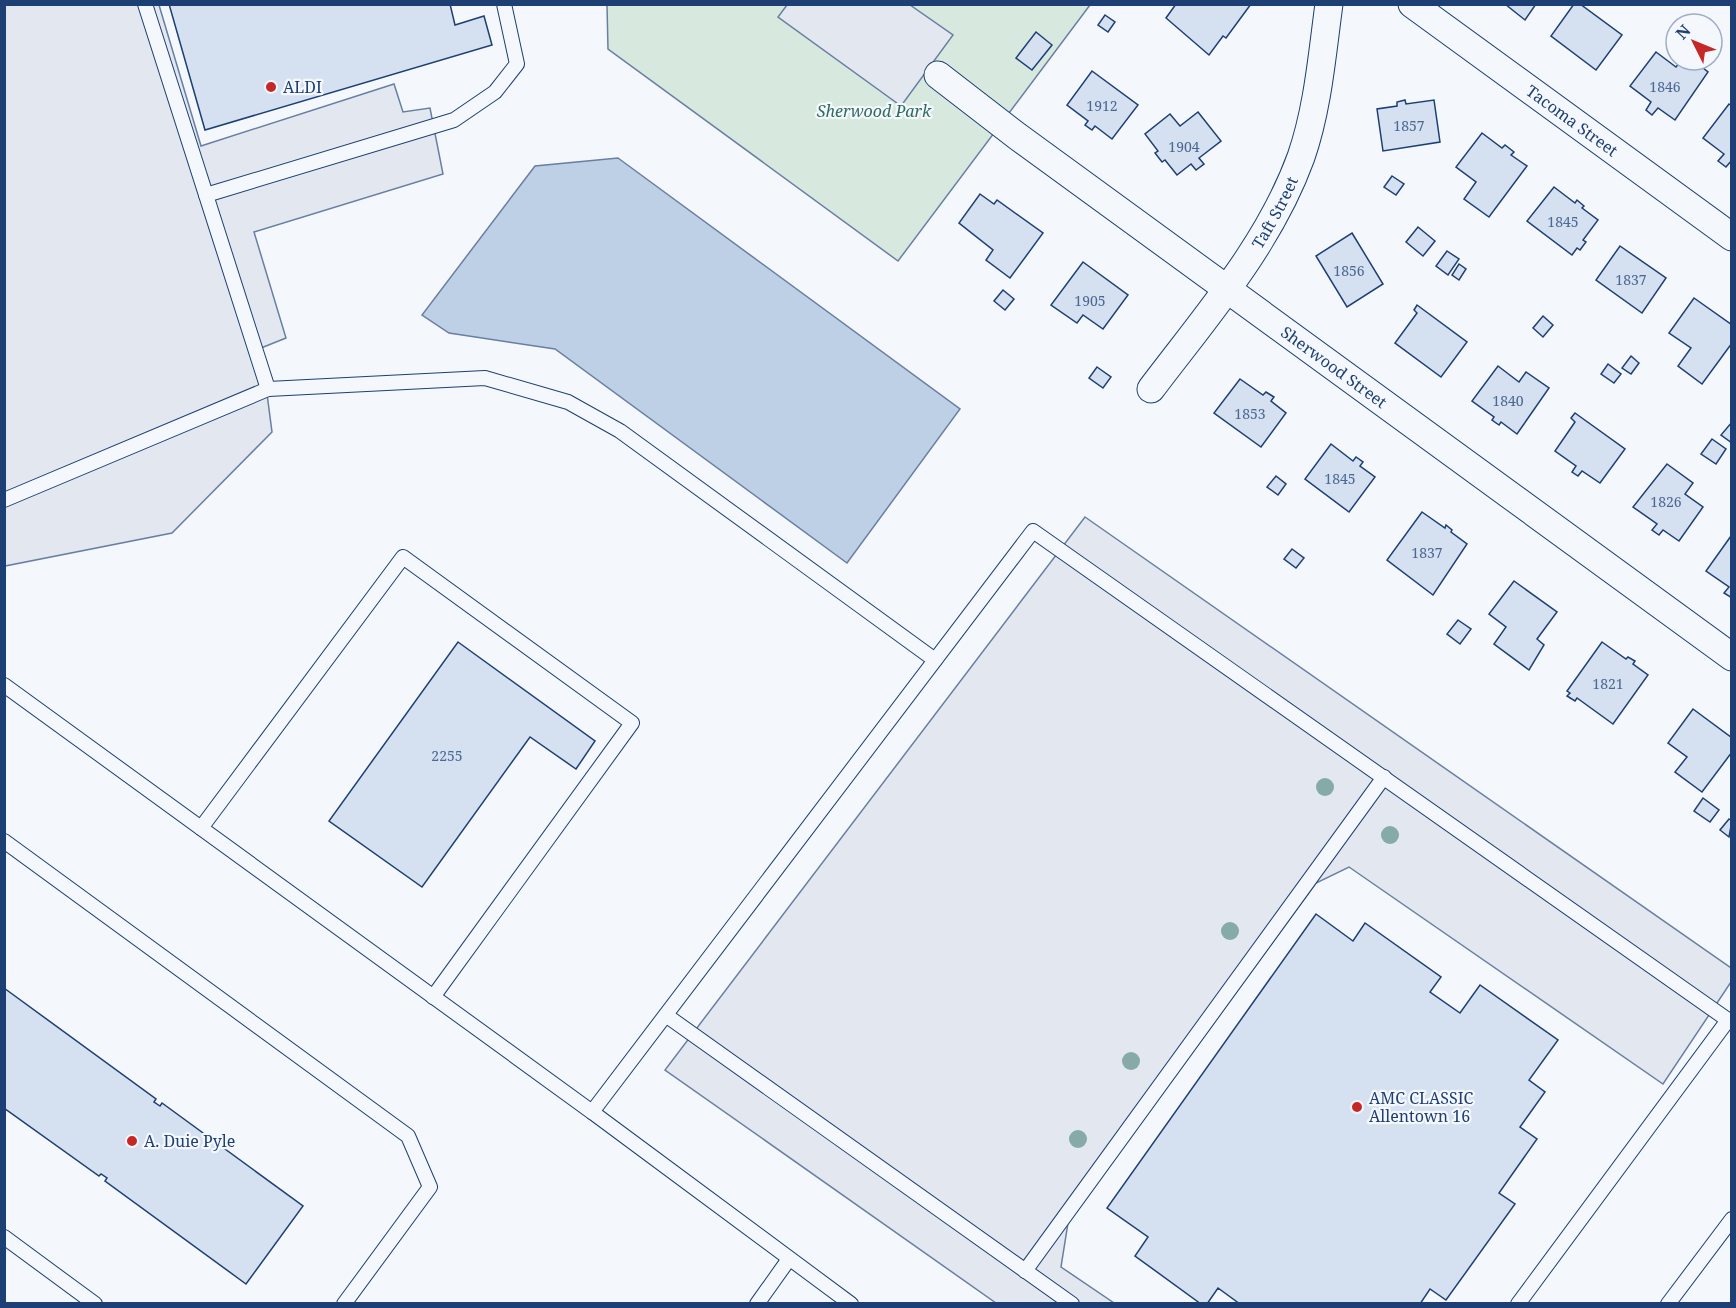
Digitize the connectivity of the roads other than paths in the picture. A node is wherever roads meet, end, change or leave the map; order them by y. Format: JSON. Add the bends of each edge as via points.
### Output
{"nodes":[{"id":1,"x":145,"y":4,"type":"edge"},
{"id":2,"x":504,"y":4,"type":"edge"},
{"id":3,"x":1329,"y":4,"type":"edge"},
{"id":4,"x":1412,"y":4,"type":"edge"},
{"id":5,"x":938,"y":75,"type":"dead end"},
{"id":6,"x":206,"y":195,"type":"junction"},
{"id":7,"x":1731,"y":237,"type":"edge"},
{"id":8,"x":1226,"y":289,"type":"junction"},
{"id":9,"x":268,"y":389,"type":"junction"},
{"id":10,"x":1151,"y":389,"type":"dead end"},
{"id":11,"x":4,"y":500,"type":"edge"},
{"id":12,"x":1731,"y":657,"type":"edge"},
{"id":13,"x":936,"y":660,"type":"junction"},
{"id":14,"x":4,"y":685,"type":"edge"},
{"id":15,"x":1384,"y":777,"type":"junction"},
{"id":16,"x":201,"y":828,"type":"junction"},
{"id":17,"x":4,"y":841,"type":"edge"},
{"id":18,"x":433,"y":997,"type":"junction"},
{"id":19,"x":667,"y":1016,"type":"junction"},
{"id":20,"x":592,"y":1112,"type":"junction"},
{"id":21,"x":1731,"y":1219,"type":"edge"},
{"id":22,"x":4,"y":1238,"type":"edge"},
{"id":23,"x":789,"y":1259,"type":"junction"},
{"id":24,"x":1025,"y":1271,"type":"junction"},
{"id":25,"x":95,"y":1304,"type":"edge"},
{"id":26,"x":344,"y":1304,"type":"edge"},
{"id":27,"x":757,"y":1304,"type":"edge"},
{"id":28,"x":851,"y":1304,"type":"edge"},
{"id":29,"x":1072,"y":1304,"type":"edge"},
{"id":30,"x":1518,"y":1304,"type":"edge"},
{"id":31,"x":1668,"y":1304,"type":"edge"}],
"edges":[{"from":1,"to":6,"type":"lane"},
{"from":2,"to":6,"type":"lane","via":[[518,64],[495,92],[454,120]]},
{"from":3,"to":8,"type":"street","name":"Taft Street","via":[[1317,96],[1301,155],[1270,225]]},
{"from":4,"to":7,"type":"street","name":"Tacoma Street"},
{"from":5,"to":8,"type":"street","name":"Sherwood Street"},
{"from":6,"to":9,"type":"lane"},
{"from":8,"to":10,"type":"street","name":"Taft Street"},
{"from":8,"to":12,"type":"street","name":"Sherwood Street"},
{"from":9,"to":11,"type":"lane"},
{"from":9,"to":13,"type":"lane","via":[[485,378],[568,402],[620,431]]},
{"from":13,"to":15,"type":"lane","via":[[1033,531]]},
{"from":13,"to":19,"type":"lane"},
{"from":14,"to":16,"type":"lane"},
{"from":15,"to":24,"type":"lane"},
{"from":15,"to":30,"type":"lane","via":[[1728,1020]]},
{"from":16,"to":18,"type":"lane"},
{"from":16,"to":18,"type":"lane","via":[[403,557],[632,723]]},
{"from":17,"to":26,"type":"lane","via":[[408,1136],[430,1186]]},
{"from":18,"to":20,"type":"lane"},
{"from":19,"to":20,"type":"lane"},
{"from":19,"to":24,"type":"lane"},
{"from":20,"to":23,"type":"lane"},
{"from":21,"to":31,"type":"lane"},
{"from":22,"to":25,"type":"lane"},
{"from":23,"to":27,"type":"lane"},
{"from":23,"to":28,"type":"lane"},
{"from":24,"to":29,"type":"lane"}]}
